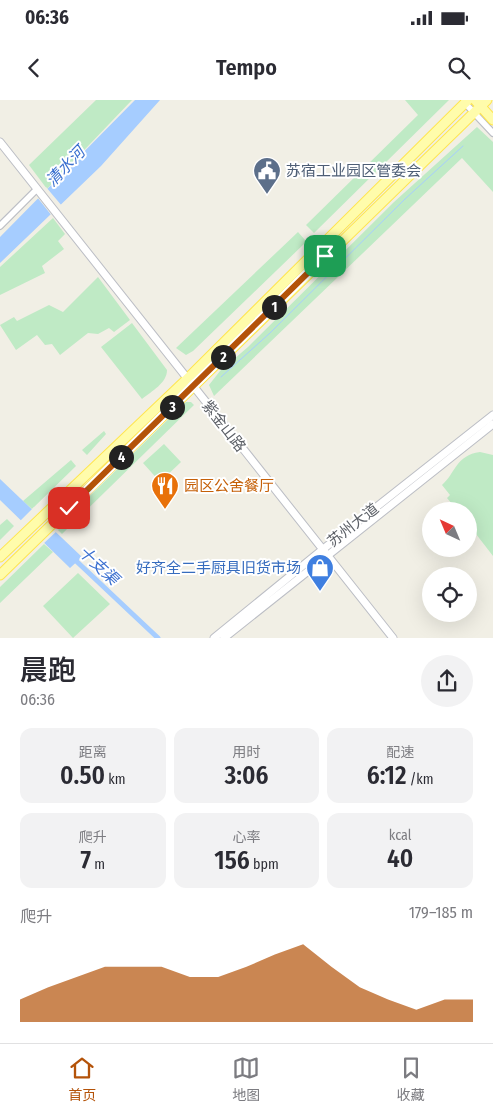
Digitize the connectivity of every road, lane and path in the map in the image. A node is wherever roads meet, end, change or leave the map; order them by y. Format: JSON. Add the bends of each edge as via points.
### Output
{"nodes":[{"id":1,"x":465,"y":101,"type":"edge"},
{"id":2,"x":482,"y":103,"type":"edge"},
{"id":3,"x":493,"y":106,"type":"edge"},
{"id":4,"x":493,"y":120,"type":"edge"},
{"id":5,"x":493,"y":133,"type":"edge"},
{"id":6,"x":0,"y":142,"type":"edge"},
{"id":7,"x":37,"y":189,"type":"junction"},
{"id":8,"x":0,"y":226,"type":"edge"},
{"id":9,"x":187,"y":379,"type":"junction"},
{"id":10,"x":193,"y":387,"type":"junction"},
{"id":11,"x":491,"y":423,"type":"edge"},
{"id":12,"x":324,"y":553,"type":"junction"},
{"id":13,"x":0,"y":557,"type":"edge"},
{"id":14,"x":0,"y":575,"type":"edge"},
{"id":15,"x":214,"y":638,"type":"edge"},
{"id":16,"x":224,"y":638,"type":"edge"},
{"id":17,"x":393,"y":638,"type":"edge"}],
"edges":[{"from":1,"to":2,"type":"street"},
{"from":1,"to":9,"type":"main road"},
{"from":2,"to":3,"type":"main road"},
{"from":2,"to":4,"type":"main road"},
{"from":2,"to":5,"type":"street"},
{"from":2,"to":10,"type":"main road"},
{"from":6,"to":7,"type":"street","name":"紫金山路"},
{"from":7,"to":8,"type":"street"},
{"from":7,"to":9,"type":"street","name":"紫金山路"},
{"from":9,"to":10,"type":"street","name":"紫金山路"},
{"from":9,"to":13,"type":"main road"},
{"from":10,"to":12,"type":"street","name":"紫金山路"},
{"from":10,"to":14,"type":"main road"},
{"from":11,"to":12,"type":"street","name":"苏州大道"},
{"from":12,"to":15,"type":"street","name":"苏州大道"},
{"from":12,"to":16,"type":"street","name":"苏州大道"},
{"from":12,"to":17,"type":"street","name":"紫金山路"}]}
